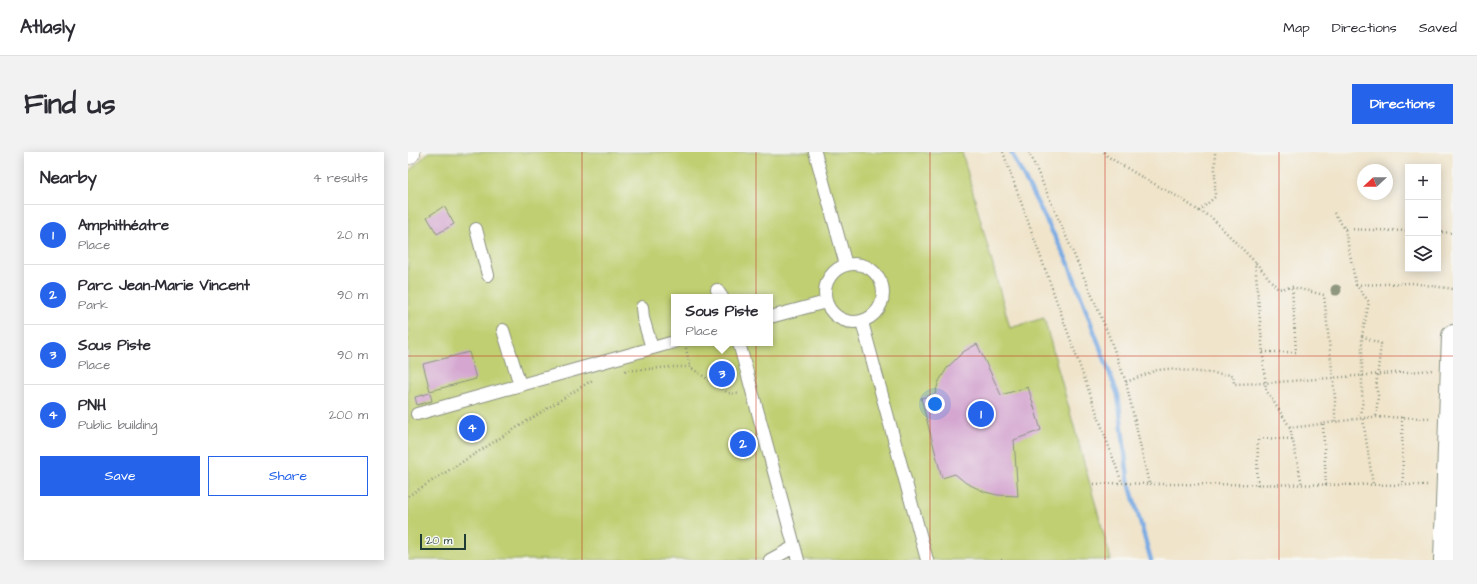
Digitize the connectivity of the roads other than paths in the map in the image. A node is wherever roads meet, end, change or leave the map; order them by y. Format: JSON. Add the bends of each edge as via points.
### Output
{"nodes":[{"id":1,"x":815,"y":152,"type":"edge"},
{"id":2,"x":476,"y":229,"type":"dead end"},
{"id":3,"x":846,"y":265,"type":"junction"},
{"id":4,"x":488,"y":275,"type":"dead end"},
{"id":5,"x":826,"y":302,"type":"junction"},
{"id":6,"x":642,"y":307,"type":"dead end"},
{"id":7,"x":773,"y":316,"type":"edge"},
{"id":8,"x":862,"y":322,"type":"junction"},
{"id":9,"x":503,"y":330,"type":"dead end"},
{"id":10,"x":1453,"y":336,"type":"edge"},
{"id":11,"x":671,"y":343,"type":"edge"},
{"id":12,"x":740,"y":346,"type":"edge"},
{"id":13,"x":652,"y":348,"type":"junction"},
{"id":14,"x":520,"y":385,"type":"junction"},
{"id":15,"x":417,"y":414,"type":"dead end"},
{"id":16,"x":794,"y":547,"type":"junction"},
{"id":17,"x":770,"y":560,"type":"edge"},
{"id":18,"x":798,"y":560,"type":"edge"},
{"id":19,"x":927,"y":560,"type":"edge"},
{"id":20,"x":1445,"y":560,"type":"edge"}],
"edges":[{"from":1,"to":3,"type":"street"},
{"from":2,"to":4,"type":"street"},
{"from":3,"to":5,"type":"street","via":[[833,273],[826,287]]},
{"from":3,"to":8,"type":"street","via":[[868,267],[877,275],[882,285],[880,307],[873,316]]},
{"from":5,"to":7,"type":"street"},
{"from":5,"to":8,"type":"street","via":[[840,319],[851,323]]},
{"from":6,"to":13,"type":"street"},
{"from":8,"to":19,"type":"street"},
{"from":9,"to":14,"type":"street"},
{"from":10,"to":20,"type":"main road"},
{"from":11,"to":13,"type":"street"},
{"from":12,"to":16,"type":"street"},
{"from":13,"to":14,"type":"street"},
{"from":14,"to":15,"type":"street"},
{"from":16,"to":17,"type":"street"},
{"from":16,"to":18,"type":"street"}]}
